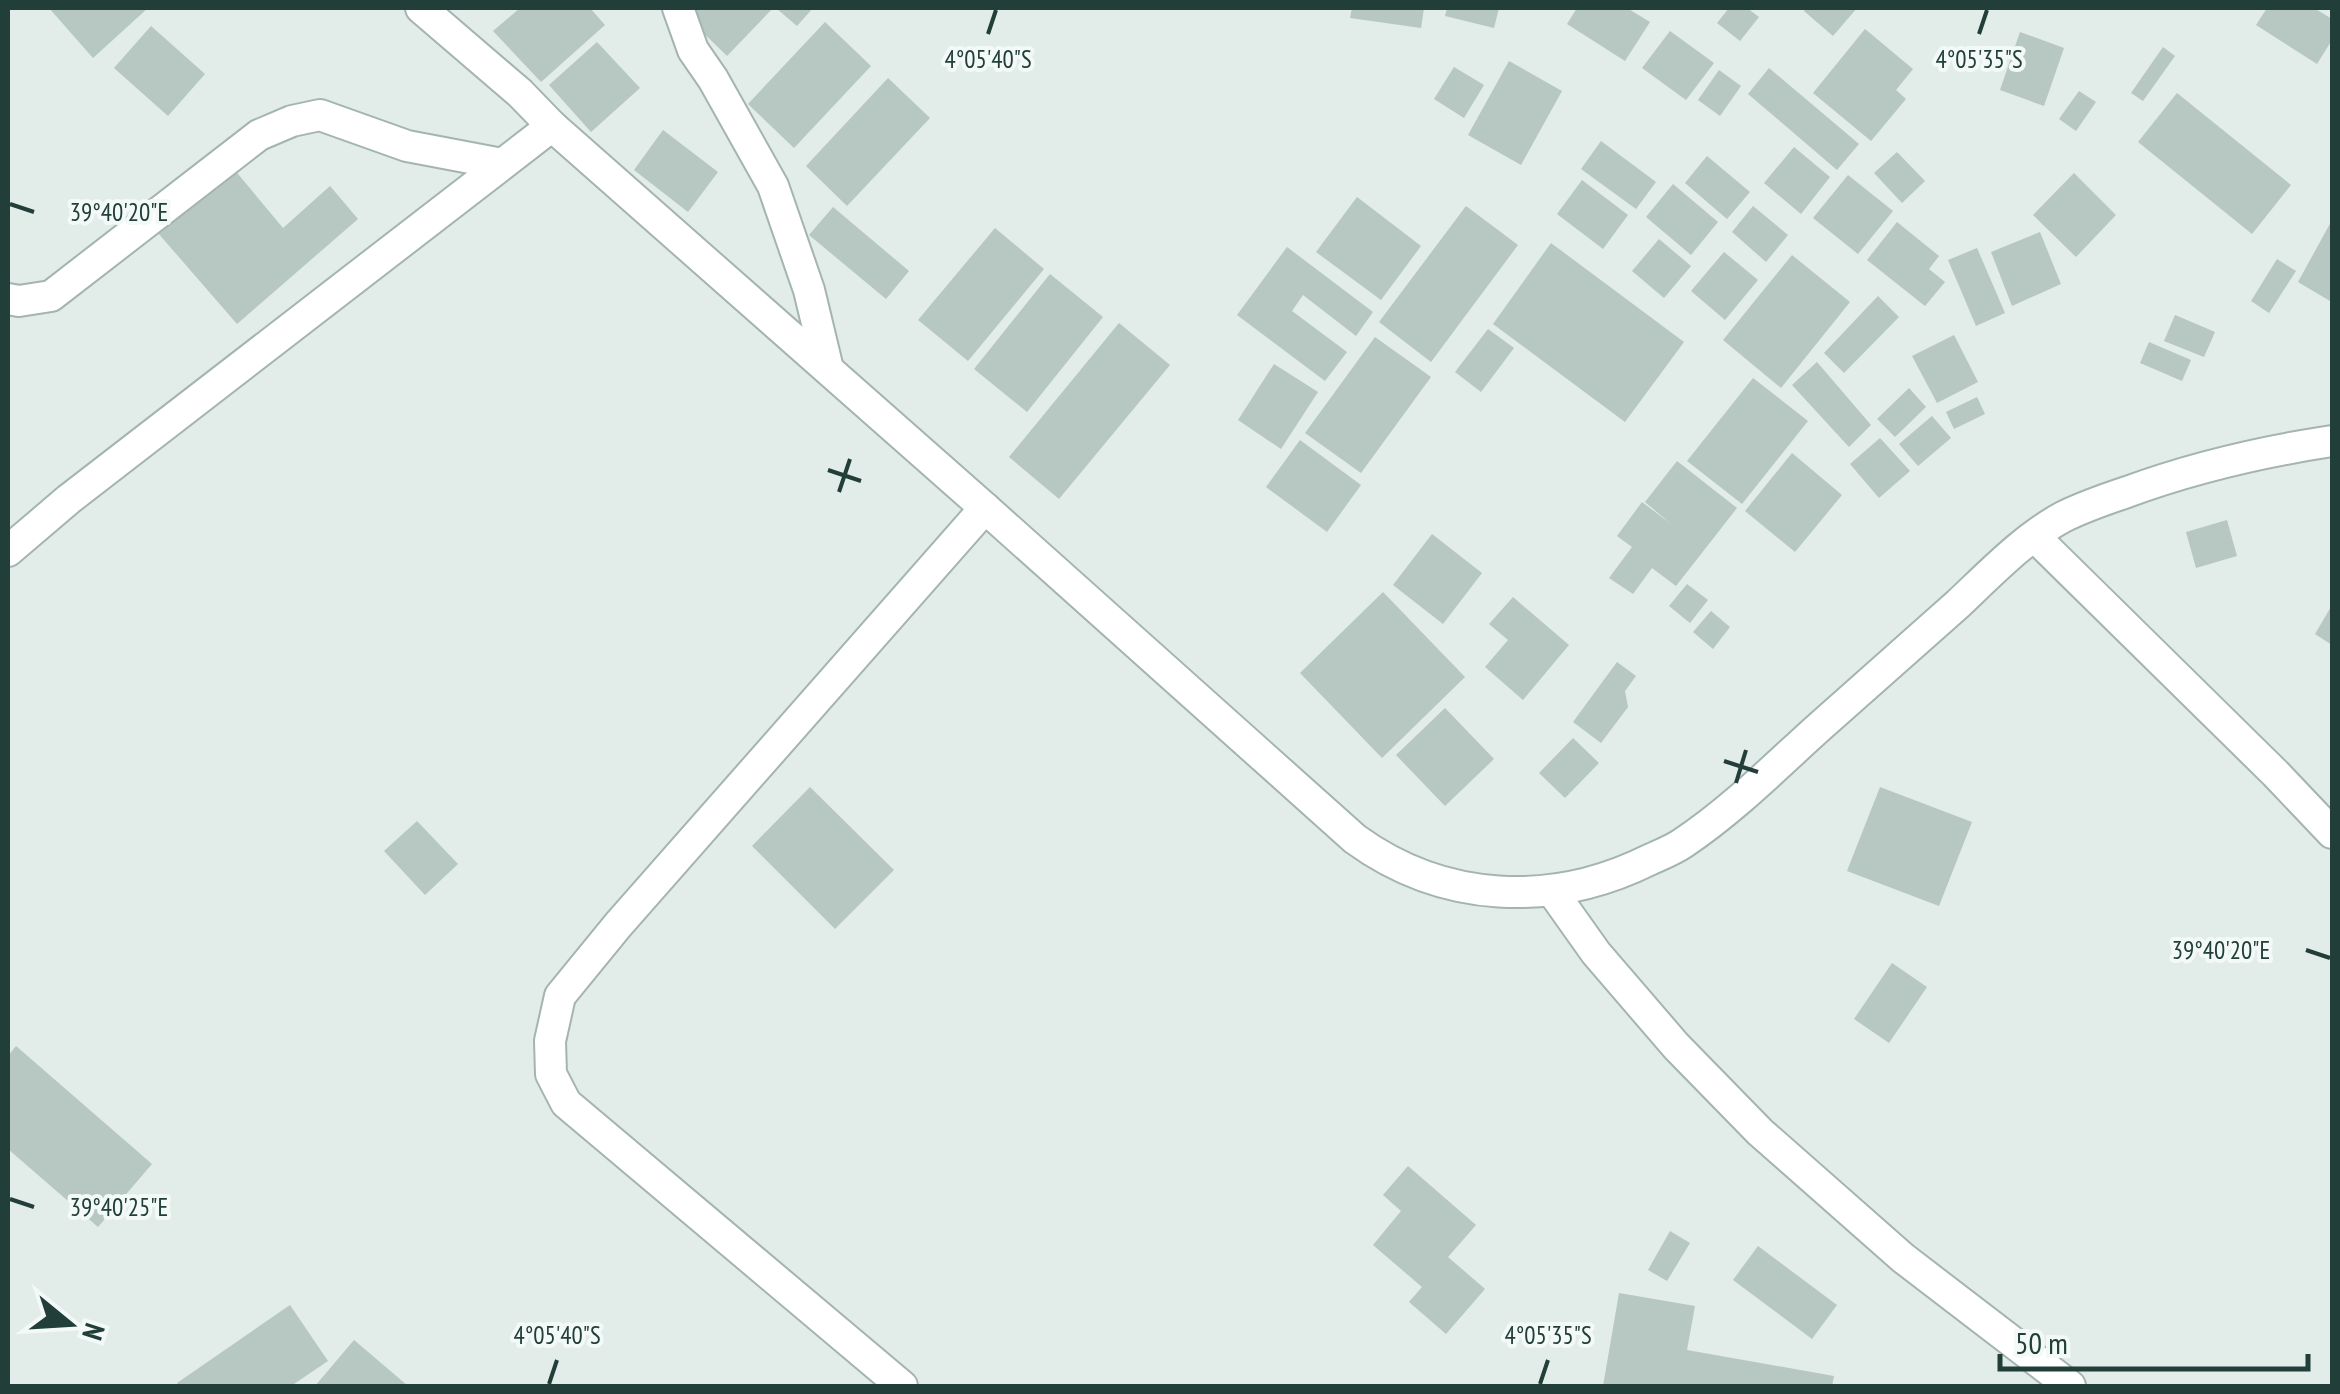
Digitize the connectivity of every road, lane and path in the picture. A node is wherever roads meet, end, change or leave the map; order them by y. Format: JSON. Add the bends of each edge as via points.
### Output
{"nodes":[{"id":1,"x":421,"y":8,"type":"edge"},
{"id":2,"x":678,"y":8,"type":"edge"},
{"id":3,"x":552,"y":126,"type":"junction"},
{"id":4,"x":502,"y":164,"type":"junction"},
{"id":5,"x":8,"y":300,"type":"edge"},
{"id":6,"x":828,"y":369,"type":"junction"},
{"id":7,"x":2332,"y":441,"type":"edge"},
{"id":8,"x":985,"y":508,"type":"junction"},
{"id":9,"x":2035,"y":537,"type":"junction"},
{"id":10,"x":8,"y":551,"type":"edge"},
{"id":11,"x":2332,"y":833,"type":"edge"},
{"id":12,"x":1552,"y":891,"type":"junction"},
{"id":13,"x":902,"y":1386,"type":"edge"},
{"id":14,"x":2070,"y":1386,"type":"edge"}],
"edges":[{"from":1,"to":3,"type":"street"},
{"from":2,"to":6,"type":"street","via":[[693,50],[773,186]]},
{"from":3,"to":4,"type":"street"},
{"from":3,"to":6,"type":"street"},
{"from":4,"to":5,"type":"street","via":[[407,146],[320,116],[292,121],[259,135],[51,296]]},
{"from":4,"to":10,"type":"street"},
{"from":6,"to":8,"type":"street"},
{"from":7,"to":9,"type":"street","via":[[2180,472],[2063,518]]},
{"from":8,"to":12,"type":"street","via":[[1376,855],[1429,880]]},
{"from":8,"to":13,"type":"street","via":[[560,996],[550,1042],[550,1074],[566,1103]]},
{"from":9,"to":11,"type":"street"},
{"from":9,"to":12,"type":"street","via":[[1681,844],[1600,880]]},
{"from":12,"to":14,"type":"street","via":[[1676,1046],[1760,1132],[1903,1258]]}]}
